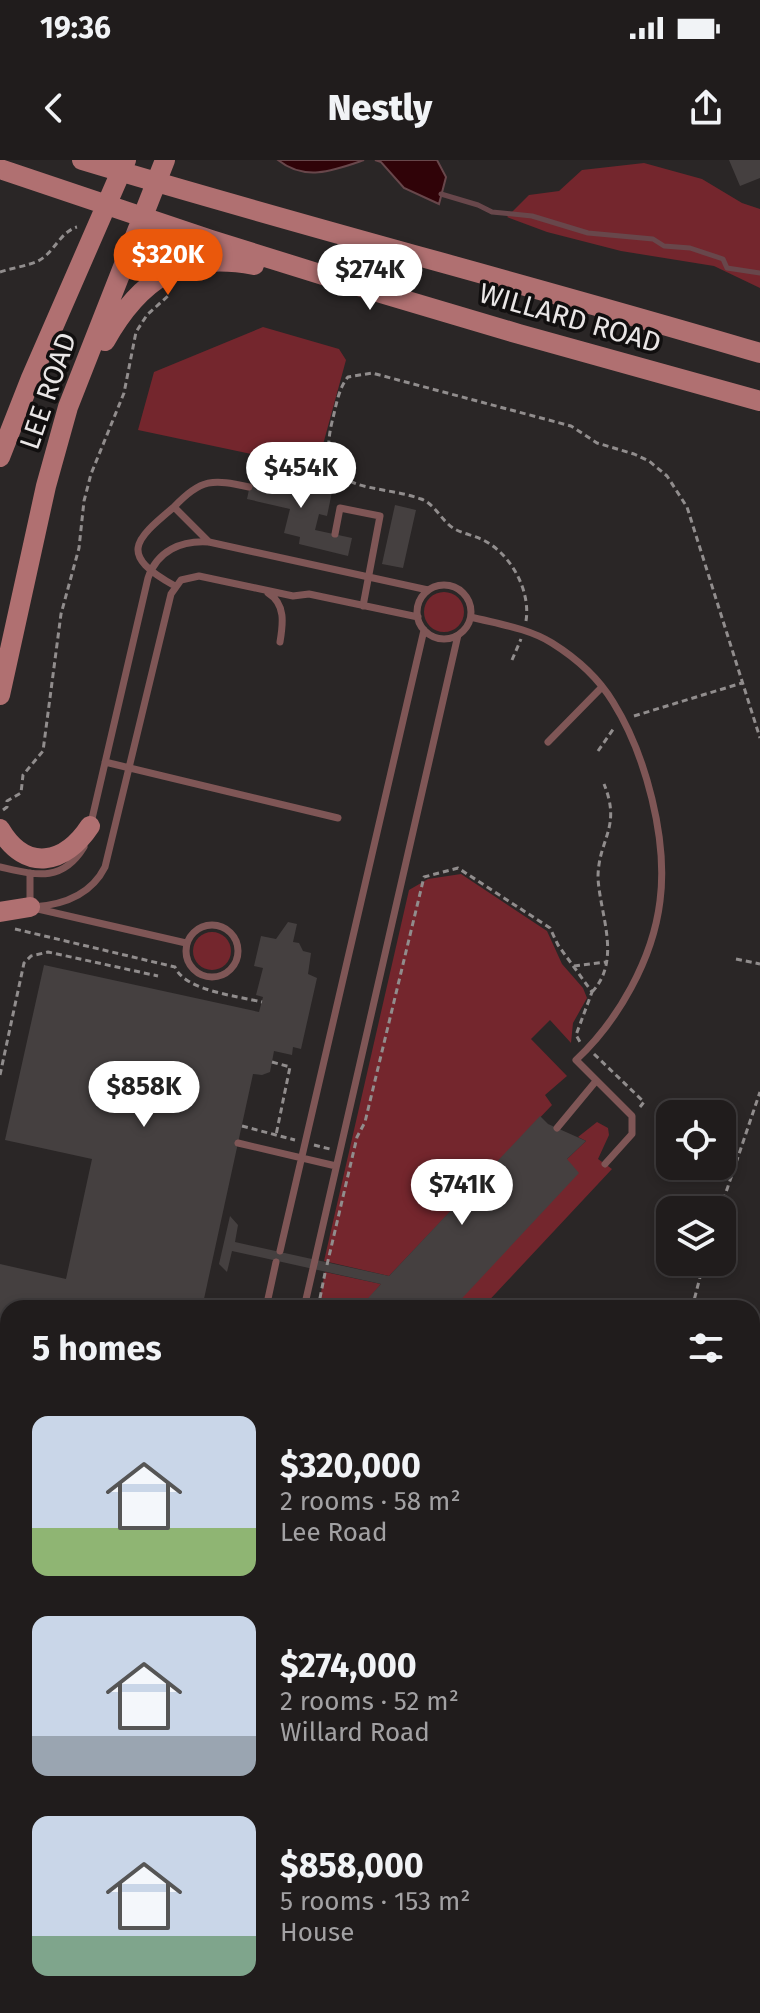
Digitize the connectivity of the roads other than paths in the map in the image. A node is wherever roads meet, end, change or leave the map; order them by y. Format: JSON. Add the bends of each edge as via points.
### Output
{"nodes":[{"id":1,"x":82,"y":160,"type":"edge"},
{"id":2,"x":165,"y":160,"type":"edge"},
{"id":3,"x":123,"y":166,"type":"edge"},
{"id":4,"x":0,"y":169,"type":"edge"},
{"id":5,"x":157,"y":181,"type":"junction"},
{"id":6,"x":105,"y":204,"type":"junction"},
{"id":7,"x":144,"y":218,"type":"junction"},
{"id":8,"x":341,"y":281,"type":"junction"},
{"id":9,"x":760,"y":353,"type":"edge"},
{"id":10,"x":760,"y":401,"type":"edge"},
{"id":11,"x":59,"y":435,"type":"junction"},
{"id":12,"x":0,"y":457,"type":"edge"},
{"id":13,"x":249,"y":487,"type":"dead end"},
{"id":14,"x":174,"y":507,"type":"junction"},
{"id":15,"x":335,"y":534,"type":"dead end"},
{"id":16,"x":209,"y":542,"type":"junction"},
{"id":17,"x":150,"y":572,"type":"junction"},
{"id":18,"x":369,"y":577,"type":"junction"},
{"id":19,"x":175,"y":586,"type":"junction"},
{"id":20,"x":263,"y":590,"type":"junction"},
{"id":21,"x":428,"y":590,"type":"junction"},
{"id":22,"x":363,"y":606,"type":"junction"},
{"id":23,"x":418,"y":617,"type":"junction"},
{"id":24,"x":471,"y":617,"type":"junction"},
{"id":25,"x":424,"y":630,"type":"junction"},
{"id":26,"x":458,"y":635,"type":"junction"},
{"id":27,"x":280,"y":642,"type":"dead end"},
{"id":28,"x":602,"y":687,"type":"junction"},
{"id":29,"x":0,"y":695,"type":"edge"},
{"id":30,"x":548,"y":742,"type":"dead end"},
{"id":31,"x":105,"y":762,"type":"junction"},
{"id":32,"x":129,"y":769,"type":"junction"},
{"id":33,"x":338,"y":818,"type":"dead end"},
{"id":34,"x":2,"y":820,"type":"edge"},
{"id":35,"x":90,"y":826,"type":"junction"},
{"id":36,"x":0,"y":867,"type":"edge"},
{"id":37,"x":30,"y":873,"type":"junction"},
{"id":38,"x":30,"y":907,"type":"junction"},
{"id":39,"x":6,"y":914,"type":"edge"},
{"id":40,"x":186,"y":943,"type":"junction"},
{"id":41,"x":596,"y":1081,"type":"junction"},
{"id":42,"x":557,"y":1128,"type":"dead end"},
{"id":43,"x":238,"y":1143,"type":"dead end"},
{"id":44,"x":302,"y":1158,"type":"junction"},
{"id":45,"x":605,"y":1164,"type":"dead end"},
{"id":46,"x":336,"y":1166,"type":"junction"},
{"id":47,"x":280,"y":1251,"type":"dead end"},
{"id":48,"x":276,"y":1262,"type":"dead end"},
{"id":49,"x":268,"y":1300,"type":"edge"},
{"id":50,"x":306,"y":1300,"type":"edge"}],
"edges":[{"from":1,"to":3,"type":"main road","name":"WILLARD ROAD"},
{"from":2,"to":5,"type":"main road","name":"LEE ROAD"},
{"from":3,"to":5,"type":"main road","name":"WILLARD ROAD"},
{"from":3,"to":6,"type":"main road","name":"LEE ROAD"},
{"from":4,"to":6,"type":"main road","name":"WILLARD ROAD"},
{"from":5,"to":7,"type":"main road","name":"LEE ROAD"},
{"from":5,"to":9,"type":"main road","name":"WILLARD ROAD"},
{"from":6,"to":7,"type":"main road","name":"WILLARD ROAD"},
{"from":6,"to":12,"type":"main road","name":"LEE ROAD"},
{"from":7,"to":8,"type":"main road","name":"WILLARD ROAD"},
{"from":7,"to":11,"type":"main road","name":"LEE ROAD"},
{"from":8,"to":10,"type":"main road","name":"WILLARD ROAD"},
{"from":8,"to":11,"type":"main road","via":[[217,260],[166,273],[140,292],[115,324]]},
{"from":11,"to":29,"type":"main road","name":"LEE ROAD"},
{"from":13,"to":14,"type":"lane","via":[[200,484]]},
{"from":14,"to":16,"type":"lane"},
{"from":14,"to":17,"type":"lane","via":[[141,535],[137,550]]},
{"from":15,"to":18,"type":"lane","via":[[340,508],[380,516]]},
{"from":16,"to":17,"type":"lane","via":[[177,546]]},
{"from":16,"to":18,"type":"lane"},
{"from":17,"to":19,"type":"lane"},
{"from":17,"to":31,"type":"lane"},
{"from":18,"to":21,"type":"lane"},
{"from":18,"to":22,"type":"lane"},
{"from":19,"to":20,"type":"lane","via":[[199,576]]},
{"from":19,"to":32,"type":"lane"},
{"from":20,"to":22,"type":"lane"},
{"from":20,"to":27,"type":"lane","via":[[280,606]]},
{"from":21,"to":23,"type":"lane","via":[[419,602]]},
{"from":21,"to":24,"type":"lane","via":[[448,585],[463,591]]},
{"from":22,"to":23,"type":"lane"},
{"from":23,"to":25,"type":"lane"},
{"from":24,"to":26,"type":"lane"},
{"from":24,"to":28,"type":"lane","via":[[553,644]]},
{"from":25,"to":26,"type":"lane","via":[[442,639]]},
{"from":25,"to":44,"type":"lane"},
{"from":26,"to":46,"type":"lane"},
{"from":28,"to":30,"type":"lane"},
{"from":28,"to":41,"type":"lane","via":[[623,722],[647,784],[661,858],[660,902],[638,973],[612,1018],[576,1060]]},
{"from":31,"to":32,"type":"lane"},
{"from":31,"to":35,"type":"lane"},
{"from":32,"to":33,"type":"lane"},
{"from":32,"to":38,"type":"lane","via":[[99,878],[64,902]]},
{"from":34,"to":35,"type":"main road","via":[[6,839],[22,853],[45,860],[73,848]]},
{"from":35,"to":37,"type":"lane","via":[[86,843],[67,868]]},
{"from":36,"to":37,"type":"lane"},
{"from":37,"to":38,"type":"lane"},
{"from":38,"to":39,"type":"main road"},
{"from":38,"to":40,"type":"lane"},
{"from":40,"to":40,"type":"lane","via":[[187,961],[202,976],[219,977],[236,961],[234,936],[220,926],[203,926]]},
{"from":41,"to":42,"type":"lane"},
{"from":41,"to":45,"type":"lane","via":[[632,1116],[632,1134]]},
{"from":43,"to":44,"type":"lane"},
{"from":44,"to":46,"type":"lane"},
{"from":44,"to":47,"type":"lane"},
{"from":46,"to":50,"type":"lane"},
{"from":48,"to":49,"type":"lane"}]}
